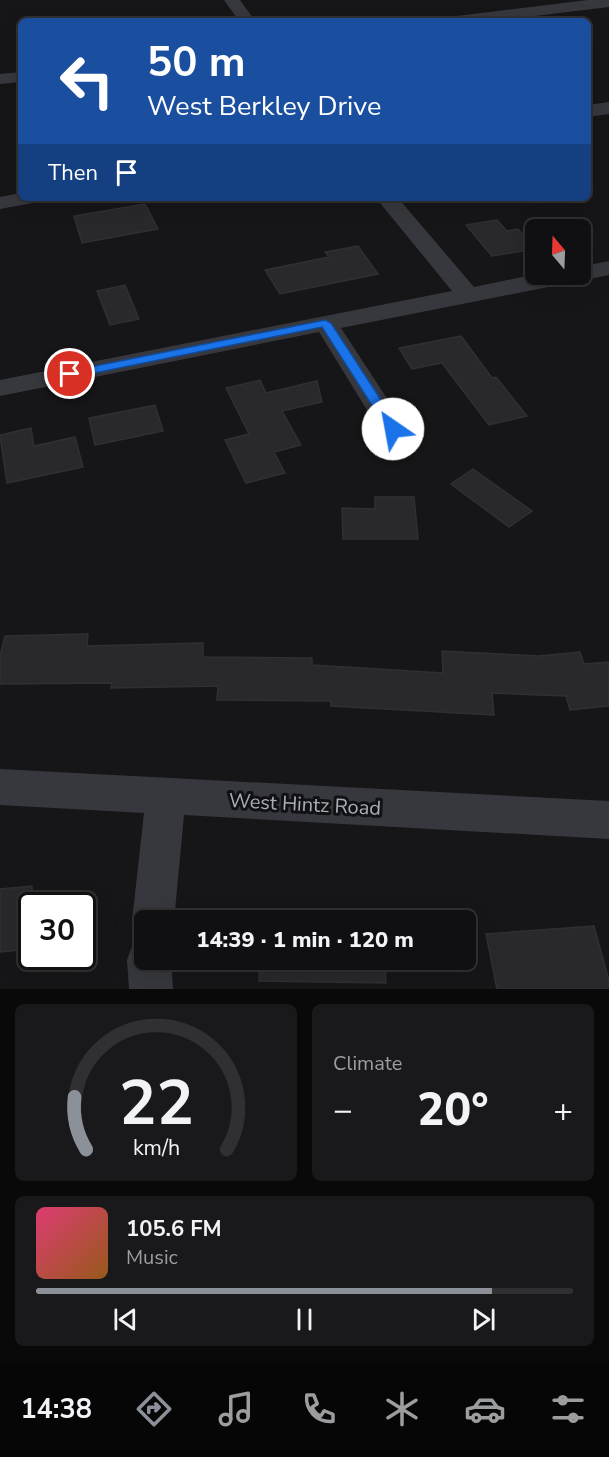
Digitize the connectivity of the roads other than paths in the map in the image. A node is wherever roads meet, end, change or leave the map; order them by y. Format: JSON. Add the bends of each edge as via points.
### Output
{"nodes":[{"id":1,"x":232,"y":0,"type":"edge"},
{"id":2,"x":609,"y":2,"type":"edge"},
{"id":3,"x":245,"y":18,"type":"edge"},
{"id":4,"x":481,"y":18,"type":"edge"},
{"id":5,"x":18,"y":77,"type":"edge"},
{"id":6,"x":0,"y":80,"type":"edge"},
{"id":7,"x":609,"y":108,"type":"edge"},
{"id":8,"x":591,"y":111,"type":"edge"},
{"id":9,"x":18,"y":200,"type":"edge"},
{"id":10,"x":390,"y":201,"type":"edge"},
{"id":11,"x":0,"y":203,"type":"edge"},
{"id":12,"x":609,"y":268,"type":"edge"},
{"id":13,"x":591,"y":271,"type":"edge"},
{"id":14,"x":525,"y":284,"type":"edge"},
{"id":15,"x":468,"y":295,"type":"junction"},
{"id":16,"x":325,"y":323,"type":"junction"},
{"id":17,"x":0,"y":388,"type":"edge"},
{"id":18,"x":393,"y":429,"type":"dead end"},
{"id":19,"x":0,"y":787,"type":"edge"},
{"id":20,"x":166,"y":795,"type":"junction"},
{"id":21,"x":609,"y":820,"type":"edge"},
{"id":22,"x":154,"y":910,"type":"edge"},
{"id":23,"x":150,"y":970,"type":"edge"},
{"id":24,"x":151,"y":989,"type":"edge"}],
"edges":[{"from":1,"to":3,"type":"street"},
{"from":2,"to":4,"type":"street"},
{"from":5,"to":6,"type":"street"},
{"from":7,"to":8,"type":"street"},
{"from":9,"to":11,"type":"street"},
{"from":10,"to":15,"type":"street"},
{"from":12,"to":13,"type":"street"},
{"from":14,"to":15,"type":"street"},
{"from":15,"to":16,"type":"street"},
{"from":16,"to":17,"type":"street"},
{"from":16,"to":18,"type":"street"},
{"from":19,"to":20,"type":"street","name":"West Hintz Road"},
{"from":20,"to":21,"type":"street","name":"West Hintz Road"},
{"from":20,"to":22,"type":"street"},
{"from":23,"to":24,"type":"street"}]}
